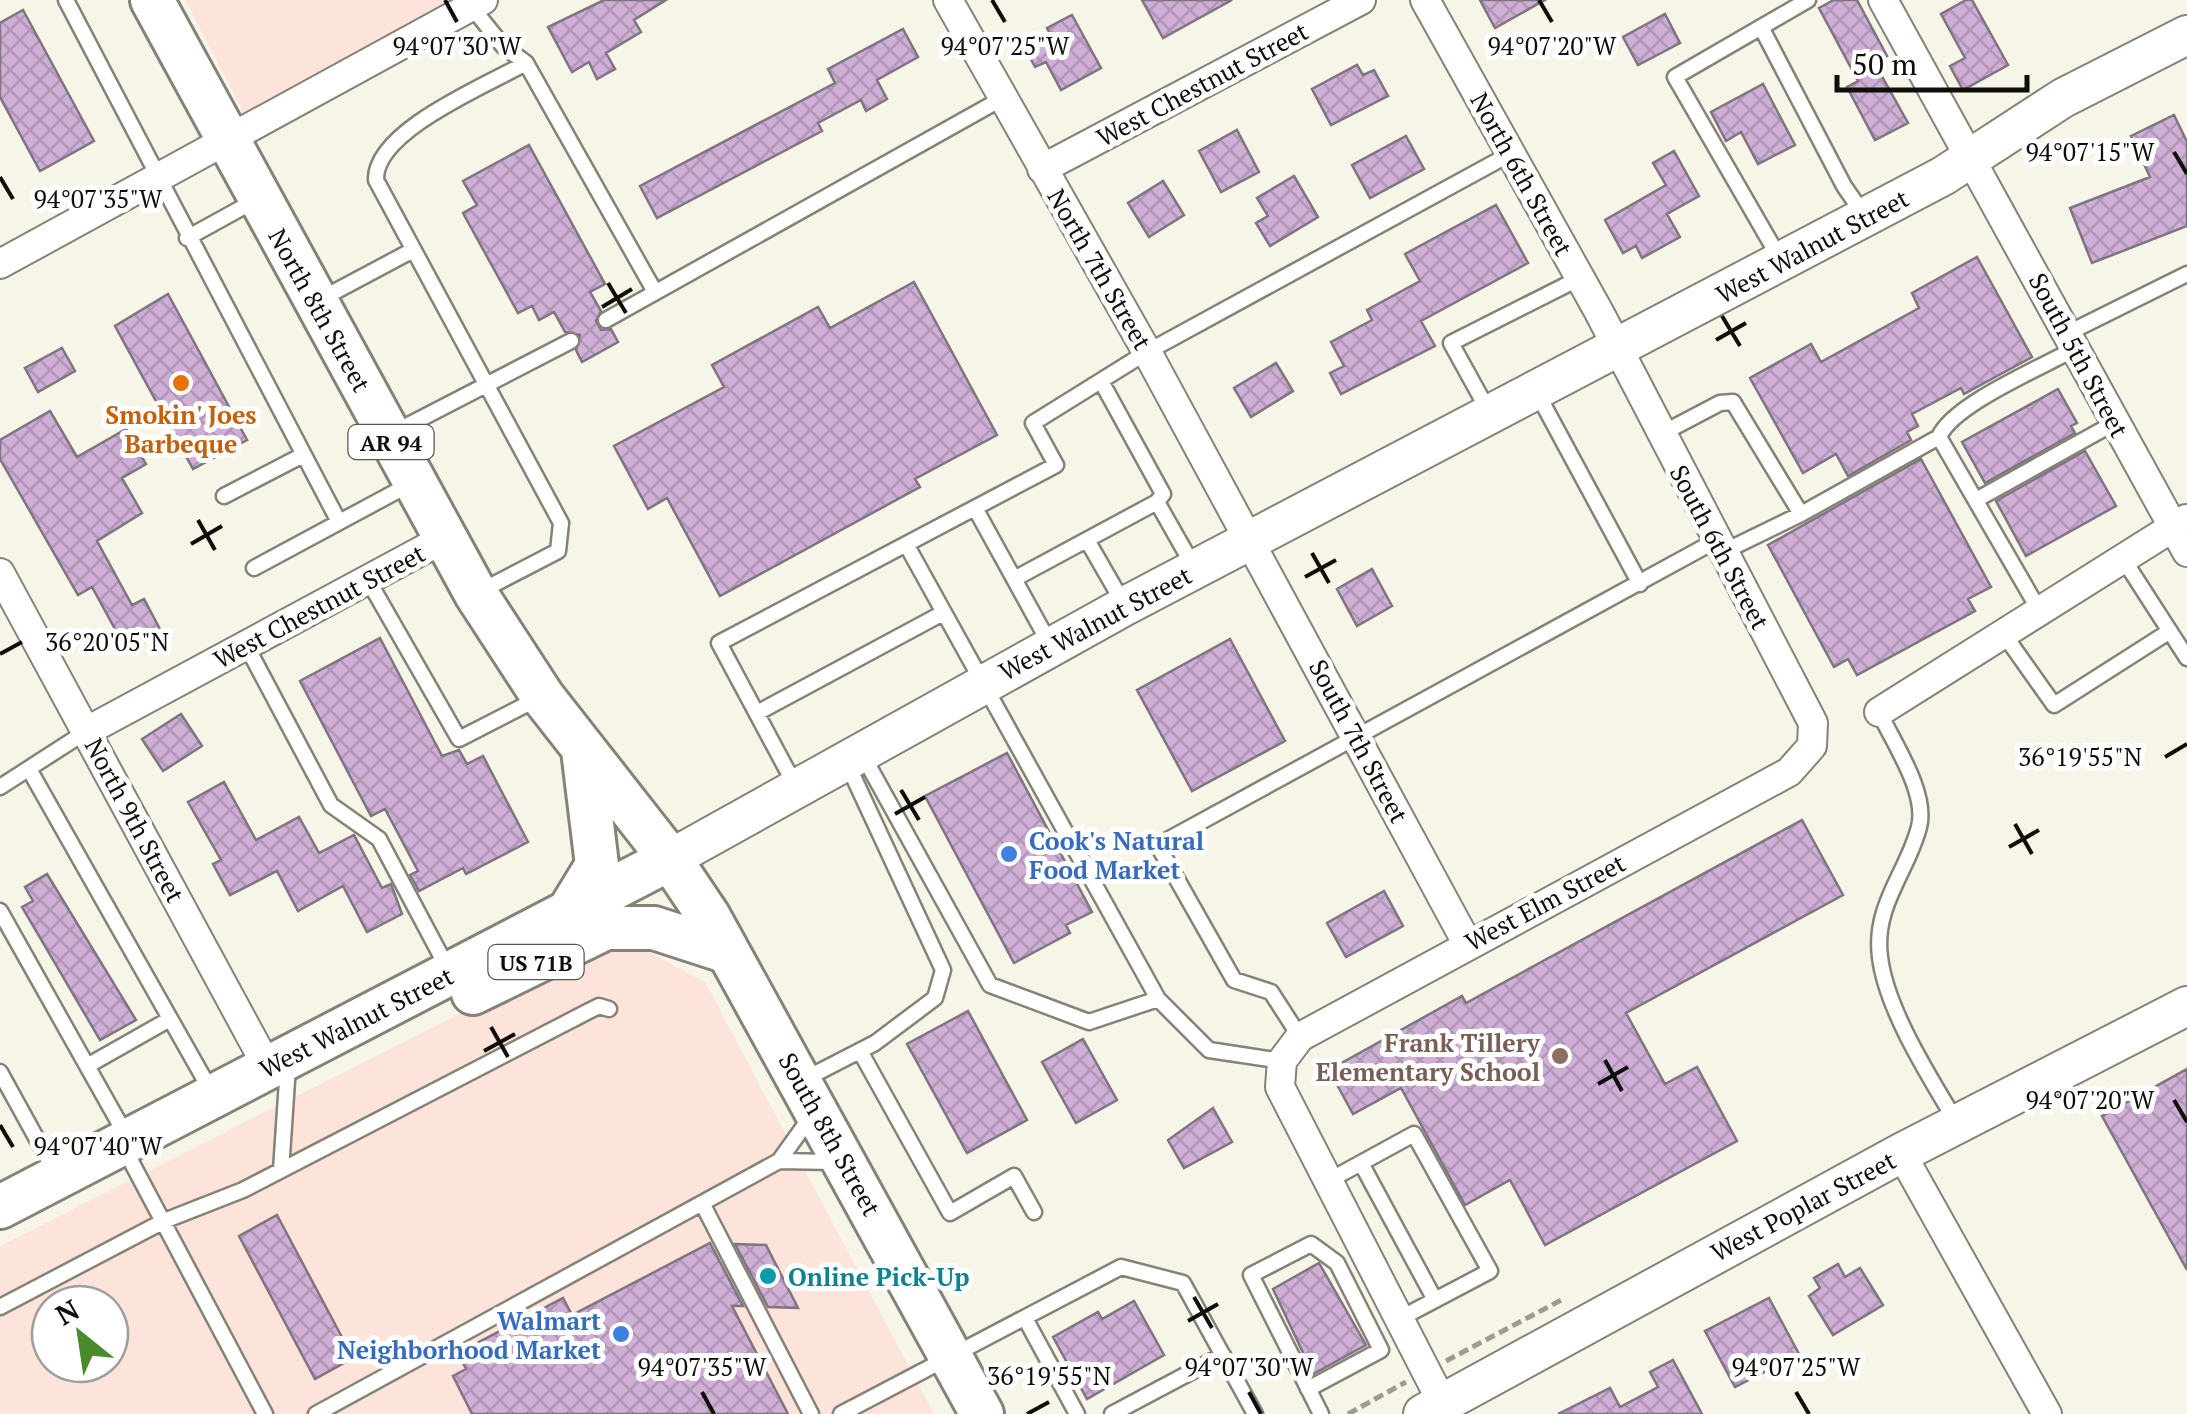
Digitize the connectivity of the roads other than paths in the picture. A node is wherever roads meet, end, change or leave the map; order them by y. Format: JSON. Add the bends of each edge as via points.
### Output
{"nodes":[{"id":1,"x":66,"y":0,"type":"edge"},
{"id":2,"x":152,"y":0,"type":"edge"},
{"id":3,"x":948,"y":0,"type":"edge"},
{"id":4,"x":1361,"y":0,"type":"edge"},
{"id":5,"x":1425,"y":0,"type":"edge"},
{"id":6,"x":1808,"y":0,"type":"edge"},
{"id":7,"x":1883,"y":0,"type":"edge"},
{"id":8,"x":477,"y":3,"type":"edge"},
{"id":9,"x":1761,"y":28,"type":"junction"},
{"id":10,"x":2187,"y":35,"type":"edge"},
{"id":11,"x":526,"y":63,"type":"junction"},
{"id":12,"x":1003,"y":98,"type":"junction"},
{"id":13,"x":228,"y":142,"type":"junction"},
{"id":14,"x":1510,"y":154,"type":"junction"},
{"id":15,"x":1972,"y":157,"type":"junction"},
{"id":16,"x":1042,"y":168,"type":"junction"},
{"id":17,"x":159,"y":178,"type":"junction"},
{"id":18,"x":258,"y":199,"type":"junction"},
{"id":19,"x":1864,"y":216,"type":"junction"},
{"id":20,"x":187,"y":238,"type":"junction"},
{"id":21,"x":413,"y":250,"type":"junction"},
{"id":22,"x":1782,"y":263,"type":"junction"},
{"id":23,"x":0,"y":264,"type":"edge"},
{"id":24,"x":2187,"y":274,"type":"edge"},
{"id":25,"x":1580,"y":278,"type":"junction"},
{"id":26,"x":655,"y":292,"type":"junction"},
{"id":27,"x":316,"y":301,"type":"junction"},
{"id":28,"x":606,"y":320,"type":"dead end"},
{"id":29,"x":570,"y":341,"type":"dead end"},
{"id":30,"x":2072,"y":341,"type":"junction"},
{"id":31,"x":1616,"y":350,"type":"junction"},
{"id":32,"x":1147,"y":352,"type":"junction"},
{"id":33,"x":1101,"y":381,"type":"junction"},
{"id":34,"x":486,"y":386,"type":"junction"},
{"id":35,"x":1536,"y":392,"type":"junction"},
{"id":36,"x":1490,"y":415,"type":"junction"},
{"id":37,"x":2116,"y":422,"type":"junction"},
{"id":38,"x":1660,"y":434,"type":"junction"},
{"id":39,"x":388,"y":435,"type":"junction"},
{"id":40,"x":1939,"y":437,"type":"junction"},
{"id":41,"x":303,"y":456,"type":"junction"},
{"id":42,"x":414,"y":482,"type":"junction"},
{"id":43,"x":224,"y":496,"type":"dead end"},
{"id":44,"x":1976,"y":500,"type":"junction"},
{"id":45,"x":1157,"y":502,"type":"junction"},
{"id":46,"x":975,"y":508,"type":"junction"},
{"id":47,"x":1801,"y":514,"type":"junction"},
{"id":48,"x":339,"y":522,"type":"junction"},
{"id":49,"x":2180,"y":522,"type":"edge"},
{"id":50,"x":445,"y":538,"type":"junction"},
{"id":51,"x":1087,"y":540,"type":"junction"},
{"id":52,"x":1250,"y":540,"type":"junction"},
{"id":53,"x":906,"y":544,"type":"junction"},
{"id":54,"x":1720,"y":546,"type":"junction"},
{"id":55,"x":2187,"y":552,"type":"edge"},
{"id":56,"x":2122,"y":557,"type":"junction"},
{"id":57,"x":254,"y":568,"type":"dead end"},
{"id":58,"x":1195,"y":569,"type":"junction"},
{"id":59,"x":0,"y":573,"type":"edge"},
{"id":60,"x":1014,"y":579,"type":"junction"},
{"id":61,"x":368,"y":580,"type":"junction"},
{"id":62,"x":1640,"y":584,"type":"junction"},
{"id":63,"x":476,"y":594,"type":"junction"},
{"id":64,"x":1125,"y":606,"type":"junction"},
{"id":65,"x":2039,"y":610,"type":"junction"},
{"id":66,"x":943,"y":613,"type":"junction"},
{"id":67,"x":2170,"y":631,"type":"junction"},
{"id":68,"x":2003,"y":633,"type":"junction"},
{"id":69,"x":246,"y":645,"type":"junction"},
{"id":70,"x":1052,"y":646,"type":"junction"},
{"id":71,"x":2187,"y":658,"type":"edge"},
{"id":72,"x":982,"y":685,"type":"junction"},
{"id":73,"x":542,"y":696,"type":"junction"},
{"id":74,"x":1879,"y":712,"type":"joint"},
{"id":75,"x":757,"y":713,"type":"junction"},
{"id":76,"x":87,"y":731,"type":"junction"},
{"id":77,"x":1356,"y":737,"type":"junction"},
{"id":78,"x":582,"y":745,"type":"junction"},
{"id":79,"x":1812,"y":746,"type":"joint"},
{"id":80,"x":854,"y":756,"type":"junction"},
{"id":81,"x":29,"y":769,"type":"junction"},
{"id":82,"x":0,"y":787,"type":"edge"},
{"id":83,"x":796,"y":787,"type":"junction"},
{"id":84,"x":670,"y":859,"type":"junction"},
{"id":85,"x":569,"y":911,"type":"junction"},
{"id":86,"x":0,"y":912,"type":"edge"},
{"id":87,"x":1467,"y":943,"type":"junction"},
{"id":88,"x":728,"y":952,"type":"junction"},
{"id":89,"x":450,"y":973,"type":"junction"},
{"id":90,"x":1158,"y":999,"type":"junction"},
{"id":91,"x":2187,"y":1006,"type":"edge"},
{"id":92,"x":609,"y":1009,"type":"dead end"},
{"id":93,"x":170,"y":1018,"type":"junction"},
{"id":94,"x":346,"y":1027,"type":"junction"},
{"id":95,"x":1300,"y":1037,"type":"junction"},
{"id":96,"x":860,"y":1050,"type":"junction"},
{"id":97,"x":1282,"y":1061,"type":"junction"},
{"id":98,"x":278,"y":1062,"type":"junction"},
{"id":99,"x":87,"y":1066,"type":"junction"},
{"id":100,"x":0,"y":1072,"type":"edge"},
{"id":101,"x":808,"y":1095,"type":"junction"},
{"id":102,"x":214,"y":1096,"type":"junction"},
{"id":103,"x":1958,"y":1124,"type":"junction"},
{"id":104,"x":125,"y":1142,"type":"junction"},
{"id":105,"x":1902,"y":1153,"type":"junction"},
{"id":106,"x":780,"y":1161,"type":"junction"},
{"id":107,"x":846,"y":1162,"type":"junction"},
{"id":108,"x":1362,"y":1163,"type":"junction"},
{"id":109,"x":281,"y":1170,"type":"junction"},
{"id":110,"x":58,"y":1177,"type":"junction"},
{"id":111,"x":1328,"y":1181,"type":"junction"},
{"id":112,"x":702,"y":1203,"type":"junction"},
{"id":113,"x":0,"y":1208,"type":"edge"},
{"id":114,"x":1034,"y":1212,"type":"dead end"},
{"id":115,"x":164,"y":1221,"type":"junction"},
{"id":116,"x":1435,"y":1300,"type":"junction"},
{"id":117,"x":0,"y":1306,"type":"edge"},
{"id":118,"x":1399,"y":1319,"type":"junction"},
{"id":119,"x":1026,"y":1320,"type":"junction"},
{"id":120,"x":1222,"y":1355,"type":"junction"},
{"id":121,"x":952,"y":1359,"type":"junction"},
{"id":122,"x":1308,"y":1389,"type":"junction"},
{"id":123,"x":1432,"y":1408,"type":"edge"},
{"id":124,"x":265,"y":1414,"type":"edge"},
{"id":125,"x":316,"y":1414,"type":"edge"},
{"id":126,"x":811,"y":1414,"type":"edge"},
{"id":127,"x":841,"y":1414,"type":"edge"},
{"id":128,"x":982,"y":1414,"type":"edge"},
{"id":129,"x":1077,"y":1414,"type":"edge"},
{"id":130,"x":1112,"y":1414,"type":"edge"},
{"id":131,"x":1255,"y":1414,"type":"edge"},
{"id":132,"x":1321,"y":1414,"type":"edge"},
{"id":133,"x":2047,"y":1414,"type":"edge"}],
"edges":[{"from":1,"to":17,"type":"lane"},
{"from":2,"to":13,"type":"main road","name":"North 8th Street","number":"AR 94"},
{"from":3,"to":12,"type":"street","name":"North 7th Street"},
{"from":4,"to":16,"type":"street","name":"West Chestnut Street"},
{"from":5,"to":14,"type":"street","name":"North 6th Street"},
{"from":6,"to":9,"type":"lane"},
{"from":7,"to":15,"type":"street","name":"South 5th Street"},
{"from":8,"to":11,"type":"lane","via":[[503,46]]},
{"from":8,"to":13,"type":"street"},
{"from":9,"to":19,"type":"lane"},
{"from":9,"to":22,"type":"lane","via":[[1675,77]]},
{"from":10,"to":15,"type":"main road","name":"West Walnut Street","via":[[2063,98]]},
{"from":11,"to":21,"type":"lane","via":[[408,130],[382,153],[376,180]]},
{"from":11,"to":26,"type":"lane"},
{"from":12,"to":16,"type":"street","name":"North 7th Street"},
{"from":12,"to":26,"type":"lane"},
{"from":13,"to":17,"type":"street"},
{"from":13,"to":18,"type":"main road","name":"North 8th Street","number":"AR 94"},
{"from":14,"to":25,"type":"street","name":"North 6th Street"},
{"from":14,"to":32,"type":"lane"},
{"from":15,"to":19,"type":"main road","name":"West Walnut Street"},
{"from":15,"to":30,"type":"street","name":"South 5th Street"},
{"from":16,"to":32,"type":"street","name":"North 7th Street"},
{"from":17,"to":20,"type":"lane"},
{"from":17,"to":23,"type":"street"},
{"from":18,"to":20,"type":"lane"},
{"from":18,"to":27,"type":"main road","name":"North 8th Street","number":"AR 94"},
{"from":19,"to":22,"type":"main road","name":"West Walnut Street"},
{"from":20,"to":41,"type":"lane"},
{"from":21,"to":27,"type":"lane"},
{"from":21,"to":34,"type":"lane"},
{"from":22,"to":31,"type":"main road","name":"West Walnut Street"},
{"from":24,"to":30,"type":"lane"},
{"from":25,"to":31,"type":"street","name":"North 6th Street"},
{"from":25,"to":36,"type":"lane","via":[[1451,343]]},
{"from":26,"to":28,"type":"lane"},
{"from":27,"to":39,"type":"main road","name":"North 8th Street","number":"AR 94"},
{"from":29,"to":34,"type":"lane"},
{"from":30,"to":37,"type":"street","name":"South 5th Street"},
{"from":30,"to":40,"type":"lane","via":[[1964,411]]},
{"from":31,"to":35,"type":"main road","name":"West Walnut Street"},
{"from":31,"to":38,"type":"street","name":"South 6th Street"},
{"from":32,"to":33,"type":"lane"},
{"from":32,"to":52,"type":"street","name":"North 7th Street"},
{"from":33,"to":45,"type":"lane","via":[[1163,494]]},
{"from":33,"to":46,"type":"lane","via":[[1033,423],[1056,465]]},
{"from":34,"to":39,"type":"lane"},
{"from":34,"to":63,"type":"lane","via":[[562,522],[562,539],[558,551]]},
{"from":35,"to":36,"type":"main road","name":"West Walnut Street"},
{"from":35,"to":62,"type":"lane"},
{"from":36,"to":52,"type":"main road","name":"West Walnut Street"},
{"from":37,"to":44,"type":"lane"},
{"from":37,"to":49,"type":"street","name":"South 5th Street"},
{"from":38,"to":47,"type":"lane","via":[[1733,402]]},
{"from":38,"to":54,"type":"street","name":"South 6th Street"},
{"from":39,"to":42,"type":"main road","name":"North 8th Street","number":"AR 94"},
{"from":40,"to":44,"type":"lane"},
{"from":40,"to":47,"type":"lane"},
{"from":41,"to":43,"type":"lane"},
{"from":41,"to":48,"type":"lane"},
{"from":42,"to":48,"type":"lane"},
{"from":42,"to":50,"type":"main road","name":"North 8th Street","number":"AR 94"},
{"from":44,"to":65,"type":"lane"},
{"from":45,"to":51,"type":"lane"},
{"from":45,"to":58,"type":"lane"},
{"from":46,"to":53,"type":"lane"},
{"from":46,"to":60,"type":"lane"},
{"from":47,"to":54,"type":"lane"},
{"from":48,"to":57,"type":"lane"},
{"from":49,"to":55,"type":"street","name":"South 5th Street"},
{"from":49,"to":56,"type":"street"},
{"from":50,"to":61,"type":"street","name":"West Chestnut Street"},
{"from":50,"to":63,"type":"main road","name":"North 8th Street","number":"AR 94"},
{"from":51,"to":60,"type":"lane"},
{"from":51,"to":64,"type":"lane"},
{"from":52,"to":58,"type":"main road","name":"West Walnut Street"},
{"from":52,"to":77,"type":"street","name":"South 7th Street"},
{"from":53,"to":66,"type":"lane"},
{"from":53,"to":75,"type":"lane","via":[[719,643]]},
{"from":54,"to":62,"type":"lane"},
{"from":54,"to":79,"type":"street","name":"South 6th Street","via":[[1813,723]]},
{"from":56,"to":65,"type":"street"},
{"from":56,"to":67,"type":"lane"},
{"from":58,"to":64,"type":"main road","name":"West Walnut Street"},
{"from":59,"to":76,"type":"street","name":"North 9th Street"},
{"from":60,"to":70,"type":"lane"},
{"from":61,"to":69,"type":"street","name":"West Chestnut Street"},
{"from":61,"to":73,"type":"lane","via":[[459,739]]},
{"from":62,"to":77,"type":"lane"},
{"from":63,"to":73,"type":"main road","name":"North 8th Street","number":"AR 94"},
{"from":64,"to":70,"type":"main road","name":"West Walnut Street"},
{"from":65,"to":68,"type":"street"},
{"from":66,"to":72,"type":"lane"},
{"from":66,"to":75,"type":"lane"},
{"from":67,"to":68,"type":"lane","via":[[2054,705]]},
{"from":67,"to":71,"type":"lane"},
{"from":68,"to":74,"type":"street"},
{"from":69,"to":76,"type":"street","name":"West Chestnut Street"},
{"from":69,"to":89,"type":"lane","via":[[331,805],[379,839]]},
{"from":70,"to":72,"type":"main road","name":"West Walnut Street"},
{"from":72,"to":80,"type":"main road","name":"West Walnut Street"},
{"from":72,"to":90,"type":"lane"},
{"from":73,"to":78,"type":"main road","name":"North 8th Street","number":"AR 94"},
{"from":74,"to":103,"type":"lane","via":[[1915,790],[1920,824],[1889,889],[1879,953],[1886,988]]},
{"from":75,"to":83,"type":"lane"},
{"from":76,"to":81,"type":"lane"},
{"from":76,"to":98,"type":"street","name":"North 9th Street"},
{"from":77,"to":87,"type":"street","name":"South 7th Street"},
{"from":77,"to":95,"type":"lane","via":[[1162,842],[1160,851],[1234,980],[1270,992]]},
{"from":78,"to":84,"type":"main road","name":"North 8th Street","number":"AR 94"},
{"from":78,"to":85,"type":"main road","via":[[596,865]]},
{"from":79,"to":87,"type":"street","name":"West Elm Street","via":[[1789,772]]},
{"from":80,"to":83,"type":"main road","name":"West Walnut Street"},
{"from":80,"to":90,"type":"lane","via":[[990,985],[1088,1022]]},
{"from":80,"to":96,"type":"lane","via":[[943,970],[935,998]]},
{"from":81,"to":82,"type":"lane"},
{"from":81,"to":93,"type":"lane"},
{"from":83,"to":84,"type":"main road","name":"West Walnut Street"},
{"from":84,"to":85,"type":"main road","name":"West Walnut Street","number":"US 71B"},
{"from":84,"to":88,"type":"main road","name":"South 8th Street"},
{"from":85,"to":89,"type":"main road","name":"West Walnut Street","number":"US 71B"},
{"from":86,"to":99,"type":"lane"},
{"from":87,"to":95,"type":"street","name":"West Elm Street"},
{"from":88,"to":94,"type":"main road","number":"US 71B","via":[[654,928],[606,928],[435,1012]]},
{"from":88,"to":101,"type":"main road","name":"South 8th Street"},
{"from":89,"to":94,"type":"main road","name":"West Walnut Street","number":"US 71B"},
{"from":90,"to":97,"type":"lane","via":[[1210,1050]]},
{"from":91,"to":103,"type":"main road","name":"West Poplar Street"},
{"from":92,"to":109,"type":"lane","via":[[599,1006]]},
{"from":93,"to":99,"type":"lane"},
{"from":93,"to":102,"type":"lane"},
{"from":94,"to":98,"type":"main road","name":"West Walnut Street","number":"US 71B"},
{"from":95,"to":97,"type":"street","name":"West Elm Street"},
{"from":96,"to":101,"type":"lane"},
{"from":96,"to":114,"type":"lane","via":[[950,1212],[1014,1176]]},
{"from":97,"to":111,"type":"street","via":[[1280,1087]]},
{"from":98,"to":102,"type":"main road","name":"West Walnut Street","number":"US 71B"},
{"from":98,"to":109,"type":"lane"},
{"from":99,"to":104,"type":"lane"},
{"from":100,"to":110,"type":"lane"},
{"from":101,"to":106,"type":"lane"},
{"from":101,"to":107,"type":"main road","name":"South 8th Street"},
{"from":102,"to":104,"type":"main road","name":"West Walnut Street","number":"US 71B"},
{"from":103,"to":105,"type":"main road","name":"West Poplar Street"},
{"from":104,"to":110,"type":"main road","name":"West Walnut Street","number":"US 71B"},
{"from":104,"to":115,"type":"lane"},
{"from":105,"to":123,"type":"main road","name":"West Poplar Street"},
{"from":105,"to":133,"type":"street"},
{"from":106,"to":107,"type":"lane"},
{"from":106,"to":112,"type":"lane"},
{"from":107,"to":121,"type":"main road","name":"South 8th Street"},
{"from":108,"to":111,"type":"lane"},
{"from":108,"to":116,"type":"lane"},
{"from":108,"to":116,"type":"lane","via":[[1414,1134],[1490,1271]]},
{"from":109,"to":115,"type":"lane"},
{"from":110,"to":113,"type":"main road","name":"West Walnut Street","number":"US 71B"},
{"from":111,"to":118,"type":"street"},
{"from":112,"to":125,"type":"lane"},
{"from":112,"to":126,"type":"lane"},
{"from":115,"to":117,"type":"lane"},
{"from":115,"to":124,"type":"lane"},
{"from":116,"to":118,"type":"lane"},
{"from":118,"to":123,"type":"street"},
{"from":119,"to":120,"type":"lane","via":[[1121,1268],[1183,1284]]},
{"from":119,"to":121,"type":"lane"},
{"from":119,"to":129,"type":"lane"},
{"from":120,"to":130,"type":"lane"},
{"from":120,"to":131,"type":"lane"},
{"from":121,"to":127,"type":"lane"},
{"from":121,"to":128,"type":"main road","name":"South 8th Street"},
{"from":122,"to":122,"type":"lane","via":[[1381,1350],[1337,1263],[1312,1244],[1251,1275]]},
{"from":122,"to":132,"type":"lane"}]}
